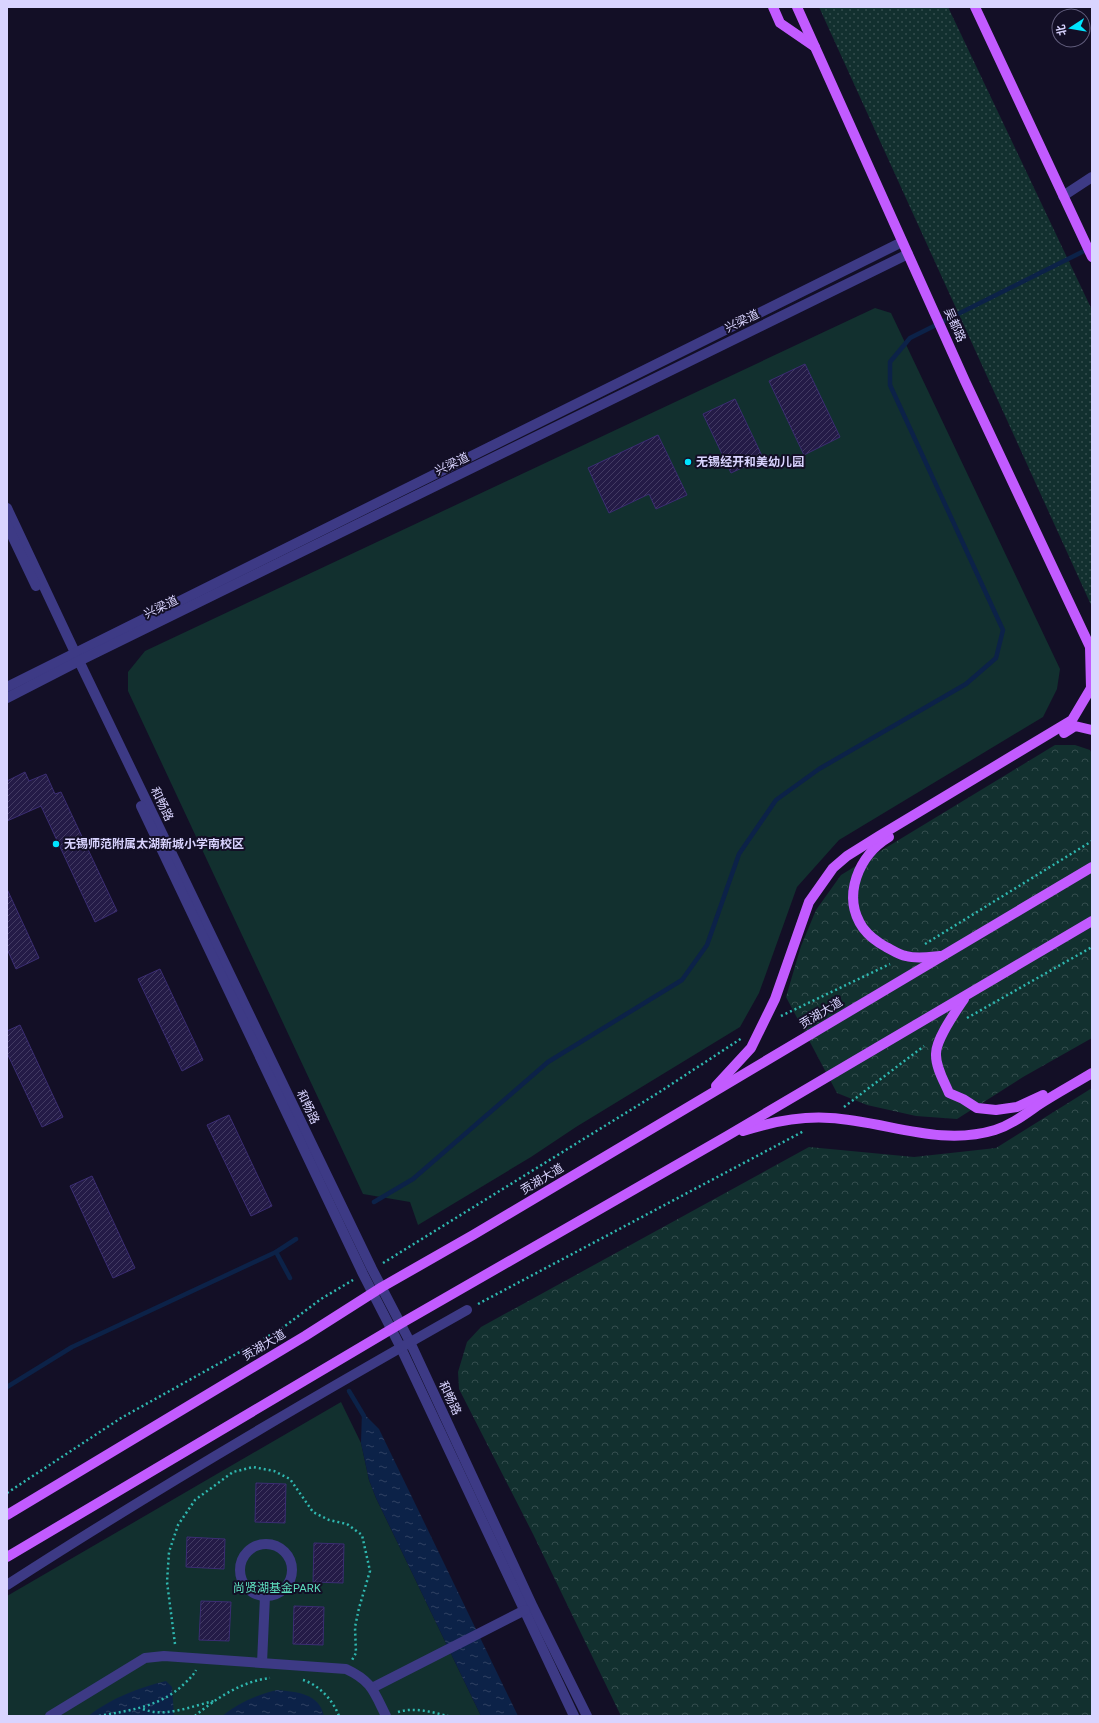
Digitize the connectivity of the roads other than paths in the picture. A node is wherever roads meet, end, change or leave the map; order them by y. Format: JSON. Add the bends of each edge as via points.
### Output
{"nodes":[{"id":1,"x":773,"y":7,"type":"edge"},
{"id":2,"x":797,"y":7,"type":"edge"},
{"id":3,"x":975,"y":7,"type":"edge"},
{"id":4,"x":815,"y":48,"type":"junction"},
{"id":5,"x":1092,"y":177,"type":"edge"},
{"id":6,"x":1063,"y":196,"type":"junction"},
{"id":7,"x":902,"y":242,"type":"junction"},
{"id":8,"x":908,"y":254,"type":"junction"},
{"id":9,"x":1092,"y":257,"type":"edge"},
{"id":10,"x":7,"y":508,"type":"edge"},
{"id":11,"x":7,"y":525,"type":"edge"},
{"id":12,"x":1091,"y":649,"type":"edge"},
{"id":13,"x":74,"y":658,"type":"junction"},
{"id":14,"x":7,"y":687,"type":"edge"},
{"id":15,"x":7,"y":698,"type":"edge"},
{"id":16,"x":1092,"y":730,"type":"edge"},
{"id":17,"x":1092,"y":867,"type":"edge"},
{"id":18,"x":1092,"y":921,"type":"edge"},
{"id":19,"x":944,"y":955,"type":"junction"},
{"id":20,"x":967,"y":996,"type":"junction"},
{"id":21,"x":1092,"y":1066,"type":"edge"},
{"id":22,"x":1092,"y":1073,"type":"edge"},
{"id":23,"x":706,"y":1096,"type":"junction"},
{"id":24,"x":727,"y":1136,"type":"junction"},
{"id":25,"x":367,"y":1272,"type":"junction"},
{"id":26,"x":382,"y":1287,"type":"junction"},
{"id":27,"x":373,"y":1293,"type":"junction"},
{"id":28,"x":467,"y":1310,"type":"dead end"},
{"id":29,"x":396,"y":1326,"type":"junction"},
{"id":30,"x":406,"y":1345,"type":"junction"},
{"id":31,"x":7,"y":1515,"type":"edge"},
{"id":32,"x":7,"y":1557,"type":"edge"},
{"id":33,"x":7,"y":1584,"type":"edge"},
{"id":34,"x":265,"y":1596,"type":"junction"},
{"id":35,"x":525,"y":1610,"type":"junction"},
{"id":36,"x":262,"y":1663,"type":"junction"},
{"id":37,"x":372,"y":1688,"type":"junction"},
{"id":38,"x":55,"y":1715,"type":"edge"},
{"id":39,"x":386,"y":1716,"type":"edge"},
{"id":40,"x":574,"y":1716,"type":"edge"},
{"id":41,"x":587,"y":1716,"type":"edge"}],
"edges":[{"from":1,"to":4,"type":"main road","via":[[780,23]]},
{"from":2,"to":4,"type":"main road","name":"吴都路"},
{"from":3,"to":6,"type":"main road"},
{"from":4,"to":7,"type":"main road","name":"吴都路"},
{"from":5,"to":6,"type":"street"},
{"from":6,"to":9,"type":"main road"},
{"from":7,"to":8,"type":"main road","name":"吴都路"},
{"from":7,"to":13,"type":"street","name":"兴梁道"},
{"from":8,"to":12,"type":"main road","name":"吴都路"},
{"from":8,"to":13,"type":"street","name":"兴梁道"},
{"from":10,"to":13,"type":"street","name":"和畅路"},
{"from":11,"to":13,"type":"street","name":"和畅路"},
{"from":12,"to":23,"type":"main road","via":[[1091,688],[1072,720],[879,836],[833,868],[809,902],[775,999],[751,1048]]},
{"from":13,"to":14,"type":"street","name":"兴梁道"},
{"from":13,"to":15,"type":"street","name":"兴梁道"},
{"from":13,"to":25,"type":"street","name":"和畅路"},
{"from":16,"to":19,"type":"main road","via":[[1075,726],[880,842],[866,858],[856,876],[853,894],[862,927],[873,939],[905,956],[922,958]]},
{"from":17,"to":19,"type":"main road","name":"贡湖大道"},
{"from":18,"to":20,"type":"main road"},
{"from":19,"to":23,"type":"main road","name":"贡湖大道"},
{"from":20,"to":21,"type":"main road","via":[[944,1030],[936,1053],[938,1069],[949,1093],[977,1108],[996,1110],[1017,1107],[1037,1099]]},
{"from":20,"to":24,"type":"main road"},
{"from":22,"to":24,"type":"main road","via":[[1016,1121],[995,1130],[975,1134],[953,1137],[930,1136],[830,1118],[791,1120],[762,1125]]},
{"from":23,"to":26,"type":"main road","name":"贡湖大道","via":[[473,1236]]},
{"from":24,"to":29,"type":"main road"},
{"from":25,"to":26,"type":"street","name":"和畅路"},
{"from":25,"to":27,"type":"street","name":"和畅路"},
{"from":26,"to":27,"type":"main road","name":"贡湖大道"},
{"from":26,"to":29,"type":"street","name":"和畅路"},
{"from":27,"to":29,"type":"street","name":"和畅路"},
{"from":27,"to":31,"type":"main road","name":"贡湖大道"},
{"from":28,"to":30,"type":"street"},
{"from":29,"to":30,"type":"street","name":"和畅路"},
{"from":29,"to":32,"type":"main road"},
{"from":30,"to":33,"type":"street","via":[[118,1513]]},
{"from":30,"to":35,"type":"street","name":"和畅路"},
{"from":30,"to":41,"type":"street","name":"和畅路"},
{"from":34,"to":34,"type":"street","via":[[256,1594],[244,1582],[241,1566],[244,1557],[250,1551],[265,1544],[274,1545],[287,1555],[292,1571],[287,1586],[277,1594]]},
{"from":34,"to":36,"type":"street"},
{"from":35,"to":37,"type":"street"},
{"from":35,"to":40,"type":"street","name":"和畅路"},
{"from":36,"to":37,"type":"street","via":[[346,1669],[361,1676]]},
{"from":36,"to":38,"type":"street","via":[[177,1657],[145,1658]]},
{"from":37,"to":39,"type":"street"}]}
